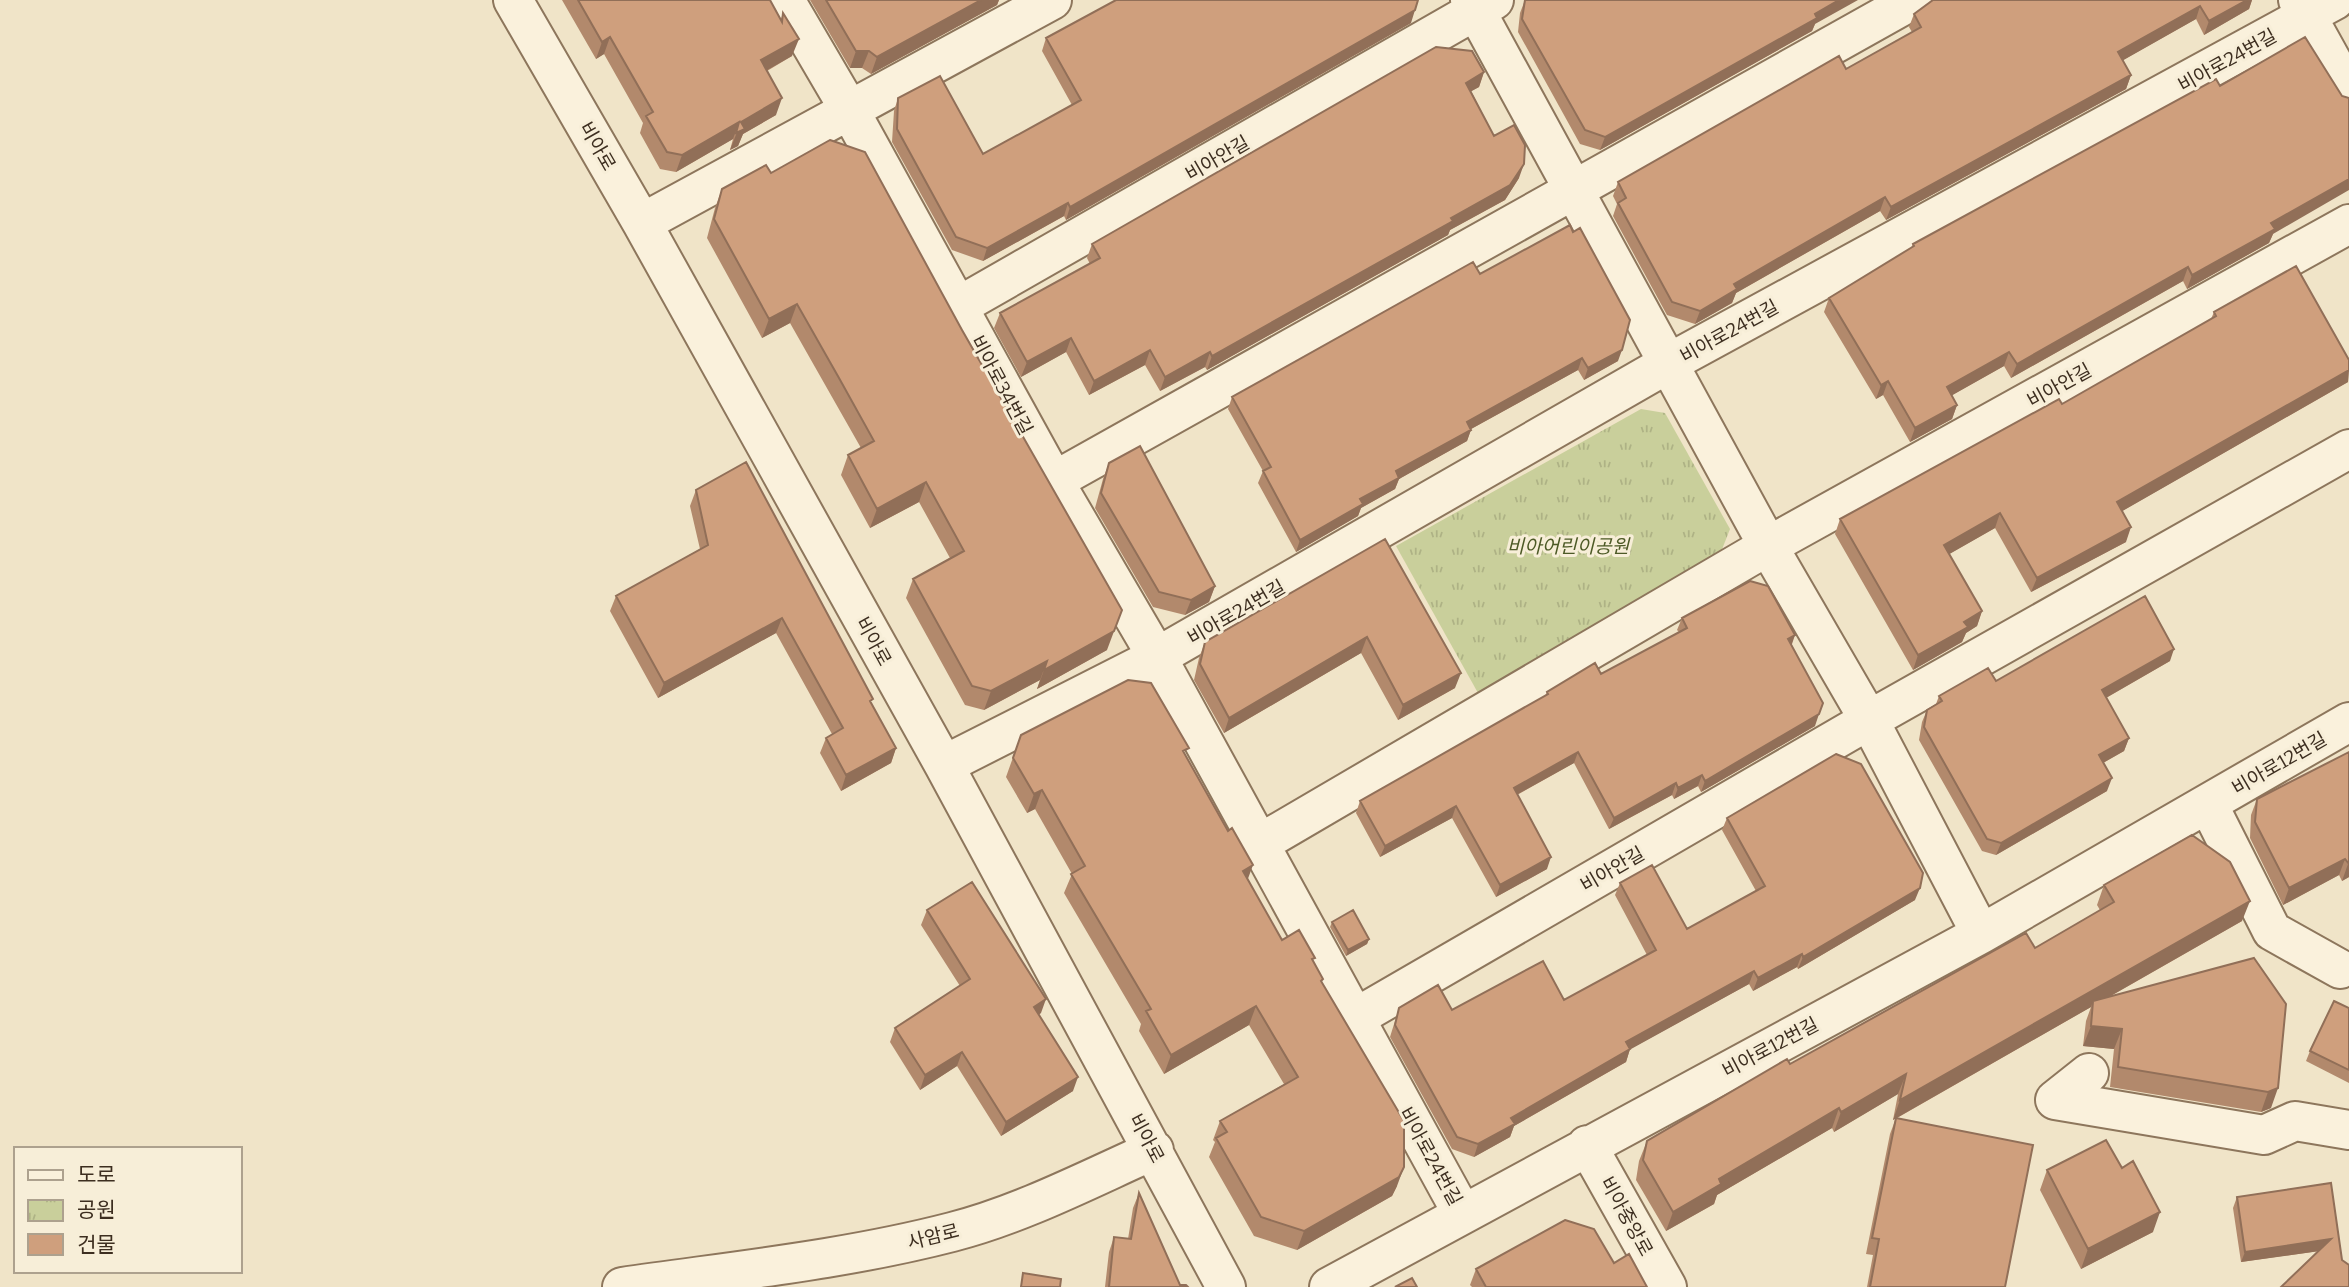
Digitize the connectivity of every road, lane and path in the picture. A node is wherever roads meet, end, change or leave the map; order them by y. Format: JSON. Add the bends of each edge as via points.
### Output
{"nodes":[{"id":1,"x":513,"y":0,"type":"edge"},
{"id":2,"x":785,"y":0,"type":"edge"},
{"id":3,"x":1052,"y":0,"type":"edge"},
{"id":4,"x":1913,"y":0,"type":"edge"},
{"id":5,"x":1480,"y":3,"type":"edge"},
{"id":6,"x":2313,"y":6,"type":"edge"},
{"id":7,"x":2349,"y":92,"type":"edge"},
{"id":8,"x":850,"y":111,"type":"junction"},
{"id":9,"x":1572,"y":189,"type":"junction"},
{"id":10,"x":642,"y":223,"type":"junction"},
{"id":11,"x":2349,"y":224,"type":"edge"},
{"id":12,"x":958,"y":306,"type":"junction"},
{"id":13,"x":1669,"y":363,"type":"junction"},
{"id":14,"x":2349,"y":449,"type":"edge"},
{"id":15,"x":1054,"y":481,"type":"junction"},
{"id":16,"x":1768,"y":546,"type":"junction"},
{"id":17,"x":1157,"y":657,"type":"junction"},
{"id":18,"x":1869,"y":720,"type":"junction"},
{"id":19,"x":2349,"y":722,"type":"edge"},
{"id":20,"x":943,"y":765,"type":"junction"},
{"id":21,"x":2208,"y":804,"type":"junction"},
{"id":22,"x":1259,"y":844,"type":"junction"},
{"id":23,"x":1982,"y":934,"type":"junction"},
{"id":24,"x":2340,"y":970,"type":"dead end"},
{"id":25,"x":1355,"y":1018,"type":"junction"},
{"id":26,"x":2089,"y":1073,"type":"dead end"},
{"id":27,"x":2349,"y":1130,"type":"edge"},
{"id":28,"x":1587,"y":1145,"type":"junction"},
{"id":29,"x":1154,"y":1150,"type":"junction"},
{"id":30,"x":1462,"y":1213,"type":"junction"},
{"id":31,"x":700,"y":1281,"type":"edge"},
{"id":32,"x":622,"y":1287,"type":"edge"},
{"id":33,"x":1226,"y":1287,"type":"edge"},
{"id":34,"x":1329,"y":1287,"type":"edge"},
{"id":35,"x":1667,"y":1287,"type":"edge"}],
"edges":[{"from":1,"to":10,"type":"street","name":"비아로"},
{"from":2,"to":8,"type":"street","name":"비아로34번길"},
{"from":3,"to":8,"type":"street"},
{"from":4,"to":9,"type":"street"},
{"from":5,"to":9,"type":"street","name":"비아안길"},
{"from":5,"to":12,"type":"street","name":"비아안길"},
{"from":6,"to":7,"type":"street","name":"비아로24번길"},
{"from":6,"to":13,"type":"street","name":"비아로24번길"},
{"from":8,"to":10,"type":"street"},
{"from":8,"to":12,"type":"street","name":"비아로34번길"},
{"from":9,"to":13,"type":"street","name":"비아안길"},
{"from":9,"to":15,"type":"street"},
{"from":10,"to":20,"type":"street","name":"비아로"},
{"from":11,"to":16,"type":"street","name":"비아안길"},
{"from":12,"to":15,"type":"street","name":"비아로34번길"},
{"from":13,"to":16,"type":"street","name":"비아안길"},
{"from":13,"to":17,"type":"street","name":"비아로24번길"},
{"from":14,"to":18,"type":"street","name":"비아안길"},
{"from":15,"to":17,"type":"street","name":"비아로34번길"},
{"from":16,"to":18,"type":"street","name":"비아안길"},
{"from":16,"to":22,"type":"street","name":"비아안길"},
{"from":17,"to":20,"type":"street","name":"비아로24번길"},
{"from":17,"to":22,"type":"street","name":"비아로24번길"},
{"from":18,"to":23,"type":"street","name":"비아안길"},
{"from":18,"to":25,"type":"street","name":"비아안길"},
{"from":19,"to":21,"type":"street","name":"비아로12번길"},
{"from":20,"to":29,"type":"street","name":"비아로"},
{"from":21,"to":23,"type":"street","name":"비아로12번길"},
{"from":21,"to":24,"type":"street","via":[[2272,931]]},
{"from":22,"to":25,"type":"street","name":"비아로24번길"},
{"from":23,"to":28,"type":"street","name":"비아로12번길"},
{"from":25,"to":30,"type":"street","name":"비아로24번길"},
{"from":26,"to":27,"type":"street","via":[[2055,1100],[2264,1135],[2295,1121]]},
{"from":28,"to":30,"type":"street","name":"비아로12번길"},
{"from":28,"to":35,"type":"street","name":"비아중앙로"},
{"from":29,"to":31,"type":"street","name":"사암로","via":[[955,1232]]},
{"from":29,"to":33,"type":"street","name":"비아로"},
{"from":30,"to":34,"type":"street","name":"비아로12번길"},
{"from":31,"to":32,"type":"street","name":"사암로"}]}
